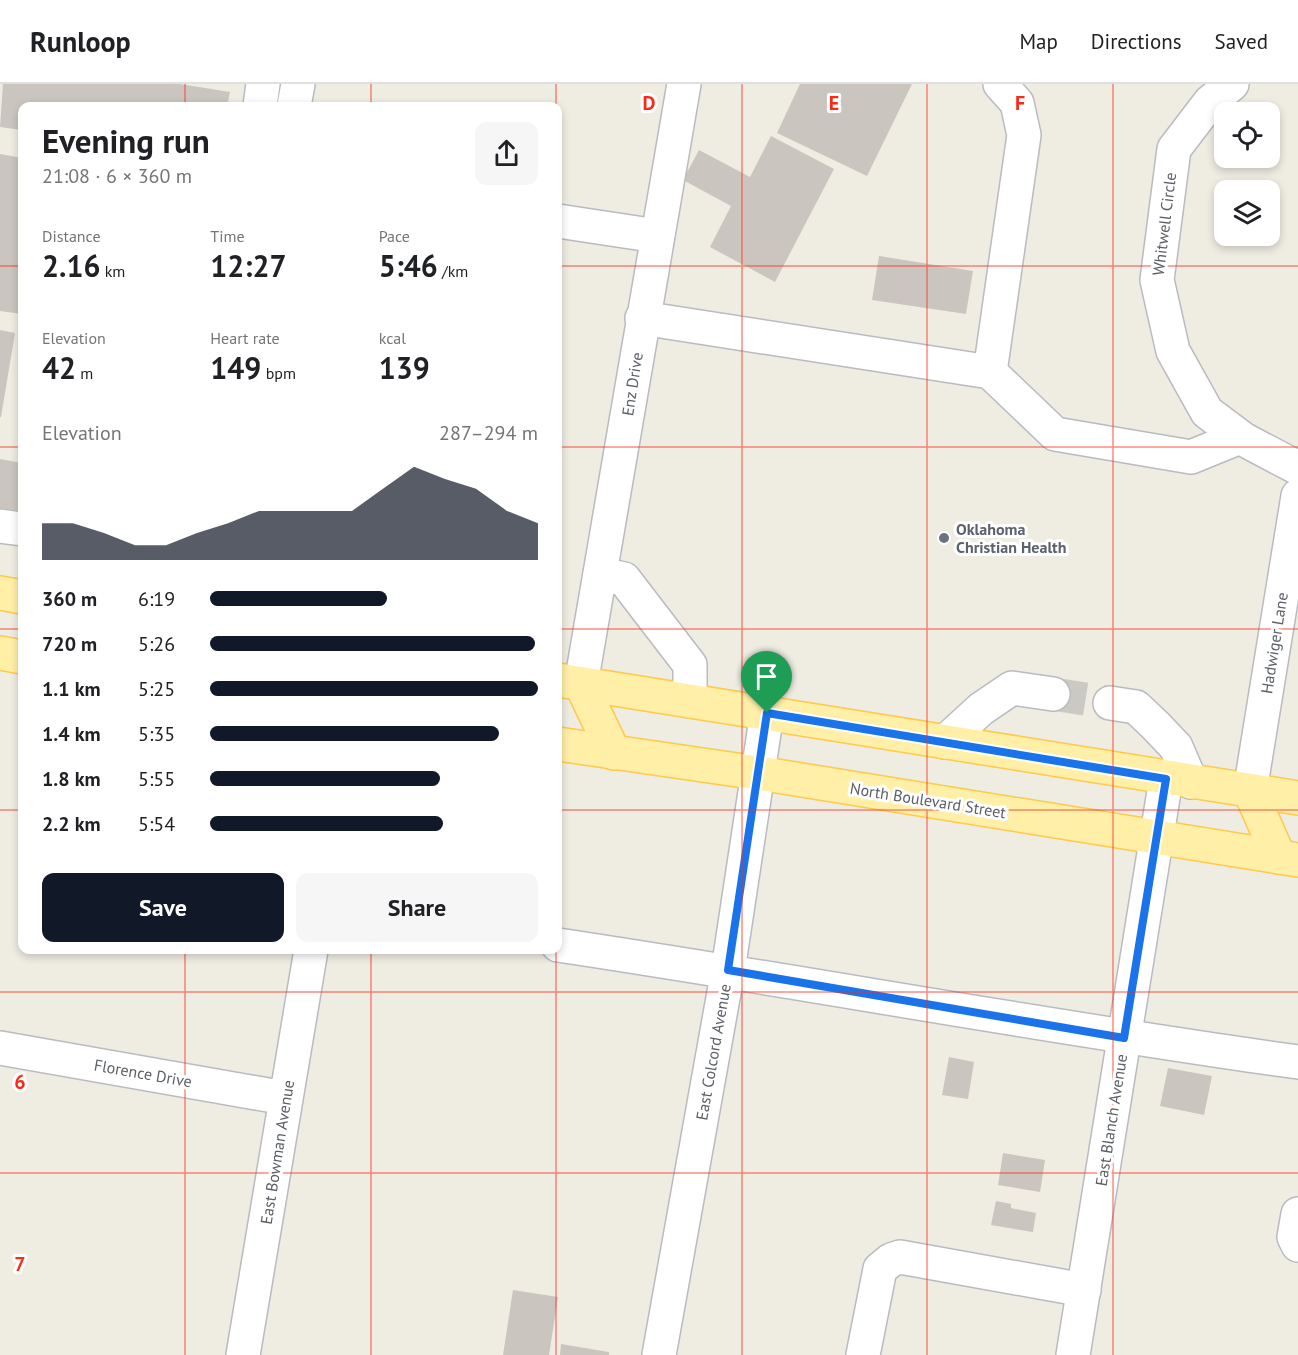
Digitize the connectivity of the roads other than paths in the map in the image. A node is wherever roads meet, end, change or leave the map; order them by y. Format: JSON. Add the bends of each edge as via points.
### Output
{"nodes":[{"id":1,"x":263,"y":84,"type":"edge"},
{"id":2,"x":298,"y":84,"type":"edge"},
{"id":3,"x":684,"y":84,"type":"edge"},
{"id":4,"x":1000,"y":84,"type":"edge"},
{"id":5,"x":1232,"y":84,"type":"edge"},
{"id":6,"x":261,"y":102,"type":"edge"},
{"id":7,"x":295,"y":102,"type":"edge"},
{"id":8,"x":562,"y":222,"type":"edge"},
{"id":9,"x":657,"y":236,"type":"junction"},
{"id":10,"x":642,"y":318,"type":"junction"},
{"id":11,"x":990,"y":372,"type":"junction"},
{"id":12,"x":1240,"y":437,"type":"junction"},
{"id":13,"x":1298,"y":468,"type":"edge"},
{"id":14,"x":1298,"y":496,"type":"edge"},
{"id":15,"x":0,"y":526,"type":"edge"},
{"id":16,"x":18,"y":528,"type":"edge"},
{"id":17,"x":600,"y":574,"type":"junction"},
{"id":18,"x":0,"y":593,"type":"edge"},
{"id":19,"x":18,"y":596,"type":"edge"},
{"id":20,"x":0,"y":653,"type":"edge"},
{"id":21,"x":18,"y":656,"type":"edge"},
{"id":22,"x":570,"y":682,"type":"edge"},
{"id":23,"x":1053,"y":694,"type":"tunnel mouth"},
{"id":24,"x":690,"y":701,"type":"junction"},
{"id":25,"x":1110,"y":703,"type":"tunnel mouth"},
{"id":26,"x":767,"y":713,"type":"junction"},
{"id":27,"x":945,"y":742,"type":"junction"},
{"id":28,"x":562,"y":745,"type":"edge"},
{"id":29,"x":614,"y":753,"type":"junction"},
{"id":30,"x":758,"y":773,"type":"junction"},
{"id":31,"x":1178,"y":781,"type":"junction"},
{"id":32,"x":1250,"y":791,"type":"junction"},
{"id":33,"x":1298,"y":798,"type":"edge"},
{"id":34,"x":1156,"y":837,"type":"junction"},
{"id":35,"x":1289,"y":858,"type":"edge"},
{"id":36,"x":562,"y":946,"type":"edge"},
{"id":37,"x":310,"y":954,"type":"edge"},
{"id":38,"x":728,"y":970,"type":"junction"},
{"id":39,"x":1124,"y":1038,"type":"junction"},
{"id":40,"x":0,"y":1048,"type":"edge"},
{"id":41,"x":1298,"y":1062,"type":"edge"},
{"id":42,"x":285,"y":1098,"type":"junction"},
{"id":43,"x":1298,"y":1214,"type":"edge"},
{"id":44,"x":1298,"y":1245,"type":"edge"},
{"id":45,"x":1084,"y":1290,"type":"junction"},
{"id":46,"x":243,"y":1355,"type":"edge"},
{"id":47,"x":659,"y":1355,"type":"edge"},
{"id":48,"x":863,"y":1355,"type":"edge"},
{"id":49,"x":1073,"y":1355,"type":"edge"}],
"edges":[{"from":1,"to":6,"type":"street"},
{"from":2,"to":7,"type":"street"},
{"from":3,"to":9,"type":"street","name":"Enz Drive"},
{"from":4,"to":11,"type":"street","via":[[1017,103],[1024,135]]},
{"from":5,"to":12,"type":"street","name":"Whitwell Circle","via":[[1210,102],[1174,149],[1157,280],[1173,351],[1207,412]]},
{"from":8,"to":9,"type":"street"},
{"from":9,"to":10,"type":"street","name":"Enz Drive"},
{"from":10,"to":11,"type":"street"},
{"from":10,"to":17,"type":"street","name":"Enz Drive"},
{"from":11,"to":12,"type":"street","via":[[1055,434],[1191,458]]},
{"from":12,"to":13,"type":"street","name":"Whitwell Circle"},
{"from":14,"to":32,"type":"street","name":"Hadwiger Lane"},
{"from":15,"to":16,"type":"street"},
{"from":17,"to":22,"type":"street","name":"Enz Drive"},
{"from":17,"to":24,"type":"street","via":[[624,579],[690,665]]},
{"from":18,"to":19,"type":"main road"},
{"from":20,"to":21,"type":"main road"},
{"from":22,"to":24,"type":"main road"},
{"from":22,"to":29,"type":"main road"},
{"from":23,"to":27,"type":"street","via":[[1012,688],[981,709]]},
{"from":24,"to":26,"type":"main road"},
{"from":25,"to":31,"type":"street","via":[[1136,707],[1176,747]]},
{"from":26,"to":27,"type":"main road"},
{"from":26,"to":30,"type":"street","name":"East Colcord Avenue"},
{"from":27,"to":31,"type":"main road"},
{"from":28,"to":29,"type":"main road","name":"North Boulevard Street"},
{"from":29,"to":30,"type":"main road","name":"North Boulevard Street"},
{"from":30,"to":34,"type":"main road","name":"North Boulevard Street"},
{"from":30,"to":38,"type":"street","name":"East Colcord Avenue"},
{"from":31,"to":32,"type":"main road"},
{"from":31,"to":34,"type":"street","name":"East Blanch Avenue"},
{"from":32,"to":33,"type":"main road"},
{"from":32,"to":35,"type":"main road"},
{"from":34,"to":35,"type":"main road","name":"North Boulevard Street"},
{"from":34,"to":39,"type":"street","name":"East Blanch Avenue"},
{"from":36,"to":38,"type":"street"},
{"from":37,"to":42,"type":"street","name":"East Bowman Avenue"},
{"from":38,"to":39,"type":"street"},
{"from":38,"to":47,"type":"street","name":"East Colcord Avenue"},
{"from":39,"to":41,"type":"street"},
{"from":39,"to":45,"type":"street","name":"East Blanch Avenue"},
{"from":40,"to":42,"type":"street","name":"Florence Drive"},
{"from":42,"to":46,"type":"street","name":"East Bowman Avenue"},
{"from":43,"to":44,"type":"street","via":[[1294,1237]]},
{"from":45,"to":48,"type":"street","via":[[900,1257],[880,1269]]},
{"from":45,"to":49,"type":"street","name":"East Blanch Avenue"}]}
